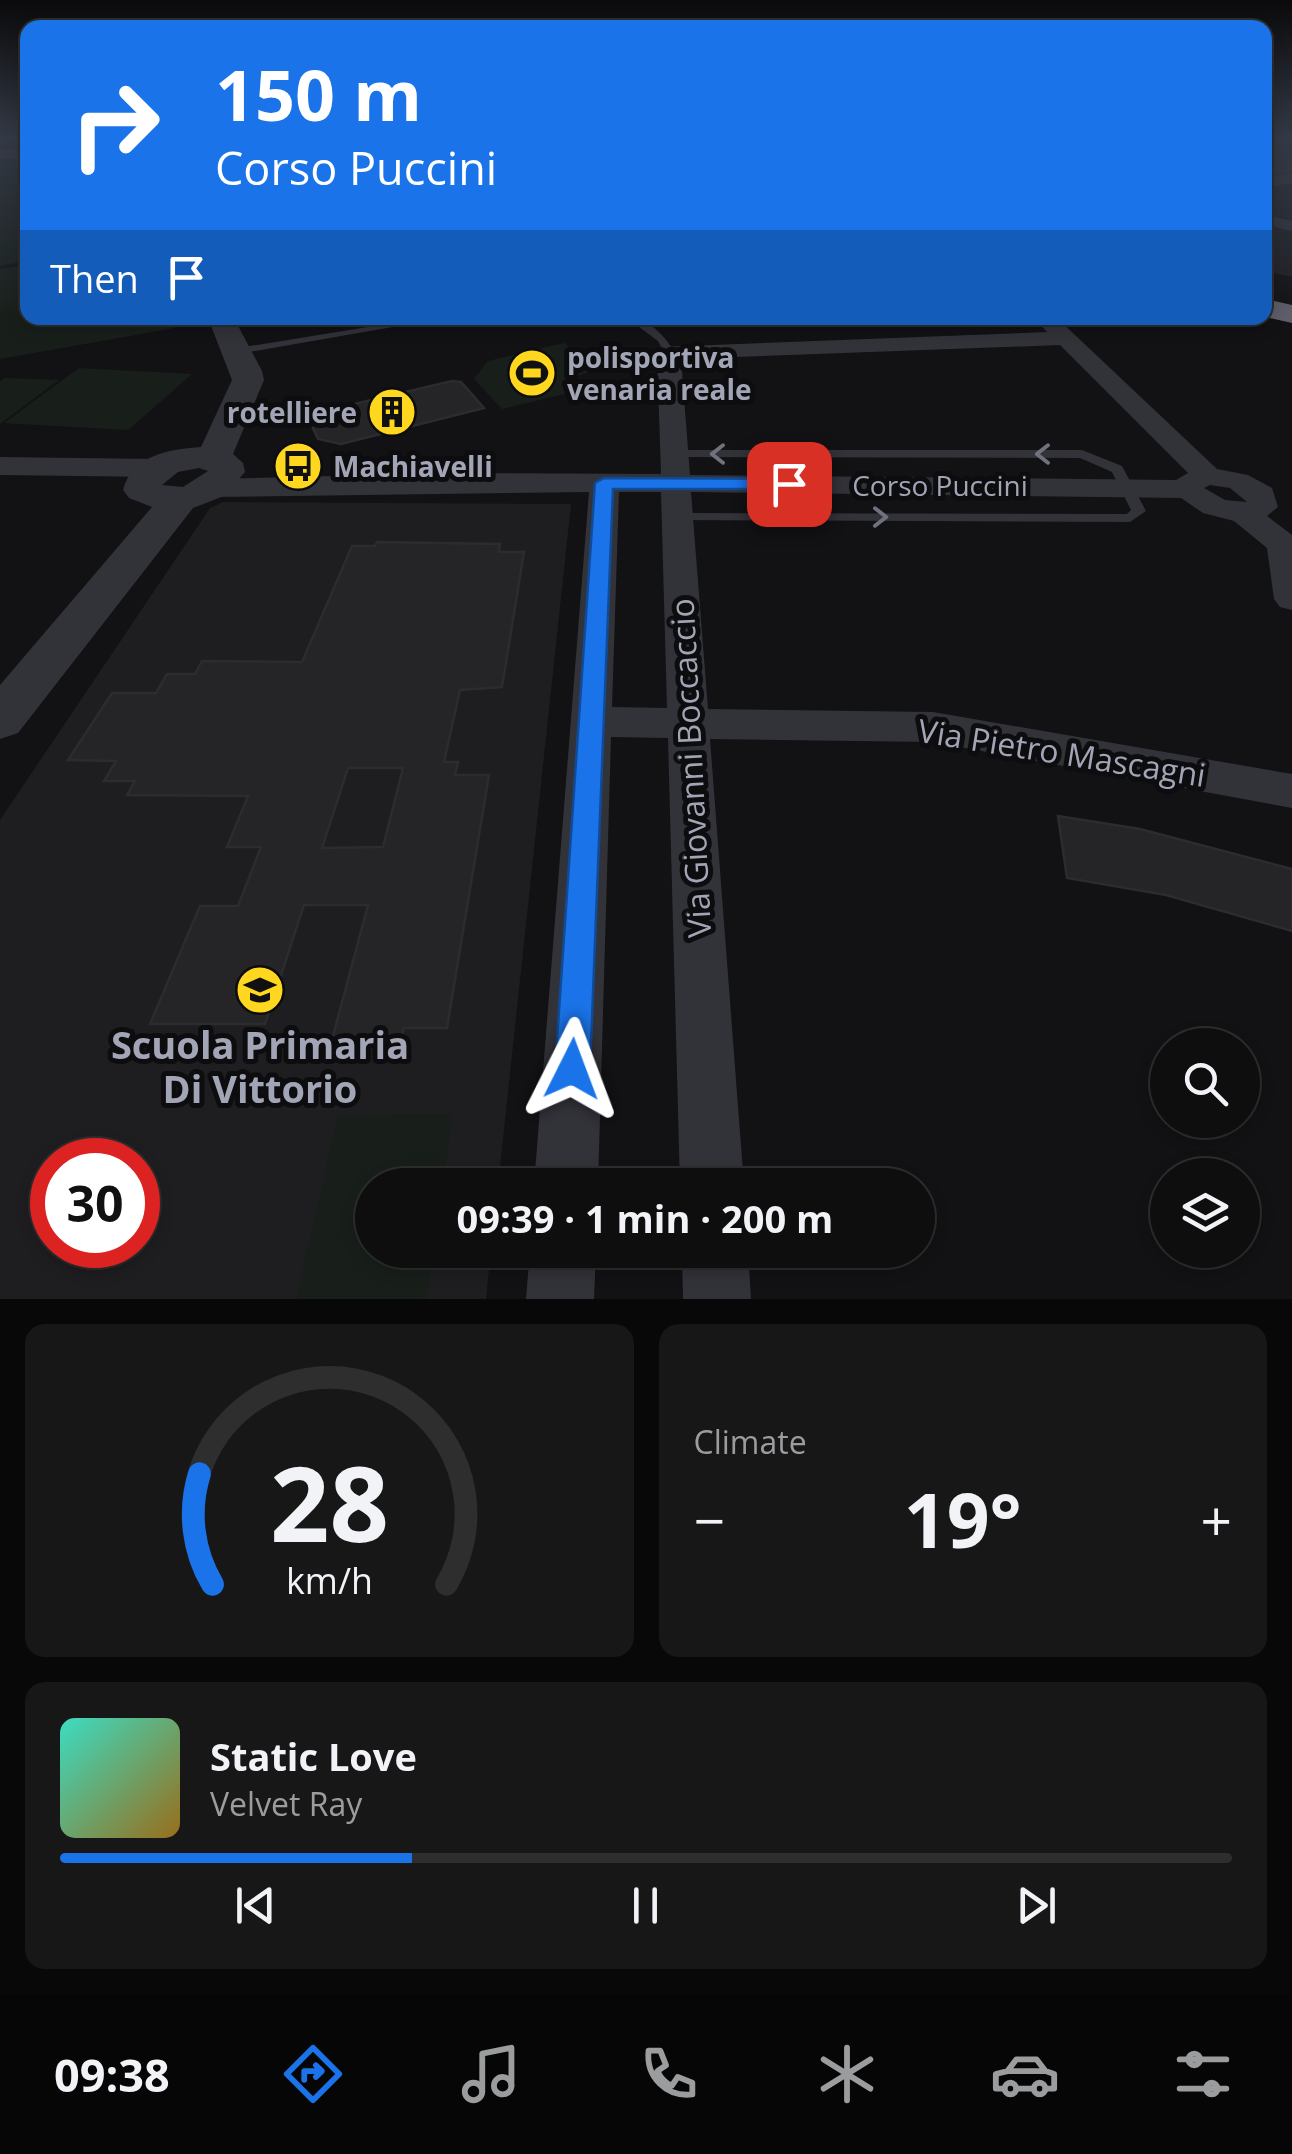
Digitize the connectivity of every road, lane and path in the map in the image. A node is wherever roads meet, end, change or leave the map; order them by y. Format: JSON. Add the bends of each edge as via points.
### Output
{"nodes":[{"id":1,"x":224,"y":325,"type":"edge"},
{"id":2,"x":396,"y":325,"type":"edge"},
{"id":3,"x":642,"y":325,"type":"edge"},
{"id":4,"x":1049,"y":325,"type":"edge"},
{"id":5,"x":343,"y":330,"type":"dead end"},
{"id":6,"x":1067,"y":338,"type":"junction"},
{"id":7,"x":292,"y":342,"type":"junction"},
{"id":8,"x":238,"y":352,"type":"junction"},
{"id":9,"x":670,"y":352,"type":"junction"},
{"id":10,"x":0,"y":466,"type":"edge"},
{"id":11,"x":0,"y":474,"type":"edge"},
{"id":12,"x":183,"y":478,"type":"junction"},
{"id":13,"x":604,"y":483,"type":"junction"},
{"id":14,"x":1198,"y":483,"type":"junction"},
{"id":15,"x":676,"y":484,"type":"junction"},
{"id":16,"x":1252,"y":510,"type":"junction"},
{"id":17,"x":1292,"y":518,"type":"edge"},
{"id":18,"x":1292,"y":599,"type":"edge"},
{"id":19,"x":0,"y":716,"type":"edge"},
{"id":20,"x":591,"y":722,"type":"junction"},
{"id":21,"x":688,"y":723,"type":"junction"},
{"id":22,"x":1292,"y":791,"type":"edge"},
{"id":23,"x":567,"y":1168,"type":"edge"},
{"id":24,"x":711,"y":1168,"type":"edge"},
{"id":25,"x":562,"y":1268,"type":"edge"},
{"id":26,"x":716,"y":1268,"type":"edge"},
{"id":27,"x":560,"y":1299,"type":"edge"},
{"id":28,"x":717,"y":1299,"type":"edge"}],
"edges":[{"from":1,"to":8,"type":"street"},
{"from":2,"to":7,"type":"lane"},
{"from":3,"to":9,"type":"lane"},
{"from":4,"to":6,"type":"street"},
{"from":5,"to":7,"type":"lane"},
{"from":6,"to":9,"type":"street"},
{"from":6,"to":14,"type":"street"},
{"from":7,"to":8,"type":"lane"},
{"from":8,"to":12,"type":"street","via":[[248,380],[239,401]]},
{"from":9,"to":15,"type":"street","name":"Via Giovanni Boccaccio"},
{"from":10,"to":12,"type":"street"},
{"from":11,"to":12,"type":"street"},
{"from":12,"to":13,"type":"street","name":"Corso Puccini"},
{"from":12,"to":19,"type":"street"},
{"from":13,"to":15,"type":"street","name":"Corso Puccini"},
{"from":13,"to":20,"type":"street"},
{"from":14,"to":15,"type":"street","name":"Corso Puccini"},
{"from":14,"to":16,"type":"street","via":[[1215,508]]},
{"from":15,"to":21,"type":"street","name":"Via Giovanni Boccaccio"},
{"from":16,"to":17,"type":"street"},
{"from":16,"to":18,"type":"street","via":[[1284,544]]},
{"from":20,"to":21,"type":"street","name":"Via Pietro Mascagni"},
{"from":20,"to":23,"type":"street"},
{"from":21,"to":22,"type":"street","name":"Via Pietro Mascagni","via":[[933,727]]},
{"from":21,"to":24,"type":"street","name":"Via Giovanni Boccaccio"},
{"from":25,"to":27,"type":"street"},
{"from":26,"to":28,"type":"street"}]}
